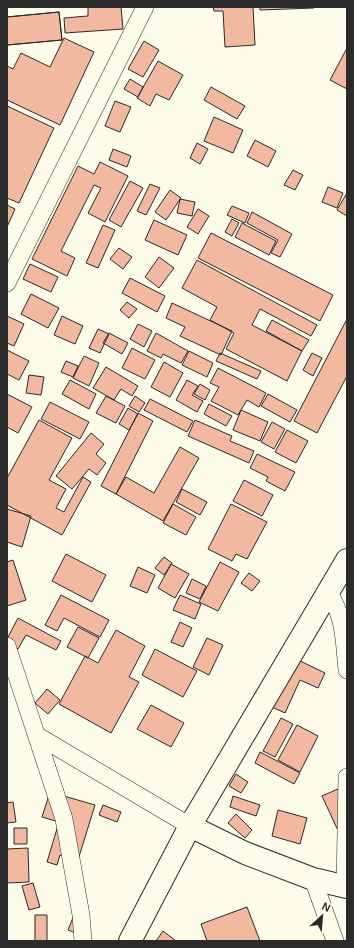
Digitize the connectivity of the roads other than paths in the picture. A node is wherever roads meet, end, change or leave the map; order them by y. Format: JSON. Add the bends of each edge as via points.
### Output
{"nodes":[{"id":1,"x":145,"y":7,"type":"edge"},
{"id":2,"x":7,"y":283,"type":"edge"},
{"id":3,"x":347,"y":560,"type":"edge"},
{"id":4,"x":328,"y":593,"type":"junction"},
{"id":5,"x":7,"y":646,"type":"edge"},
{"id":6,"x":347,"y":670,"type":"edge"},
{"id":7,"x":38,"y":736,"type":"junction"},
{"id":8,"x":347,"y":777,"type":"edge"},
{"id":9,"x":190,"y":826,"type":"junction"},
{"id":10,"x":312,"y":879,"type":"junction"},
{"id":11,"x":346,"y":887,"type":"edge"},
{"id":12,"x":83,"y":941,"type":"edge"},
{"id":13,"x":130,"y":941,"type":"edge"},
{"id":14,"x":334,"y":941,"type":"edge"}],
"edges":[{"from":1,"to":2,"type":"street"},
{"from":3,"to":4,"type":"main road"},
{"from":4,"to":6,"type":"street","via":[[342,619]]},
{"from":4,"to":9,"type":"main road"},
{"from":5,"to":7,"type":"street"},
{"from":7,"to":9,"type":"street"},
{"from":7,"to":12,"type":"street","via":[[64,819],[81,915]]},
{"from":8,"to":11,"type":"street"},
{"from":9,"to":10,"type":"main road","via":[[245,853]]},
{"from":9,"to":13,"type":"main road"},
{"from":10,"to":11,"type":"main road"},
{"from":10,"to":14,"type":"street"}]}
